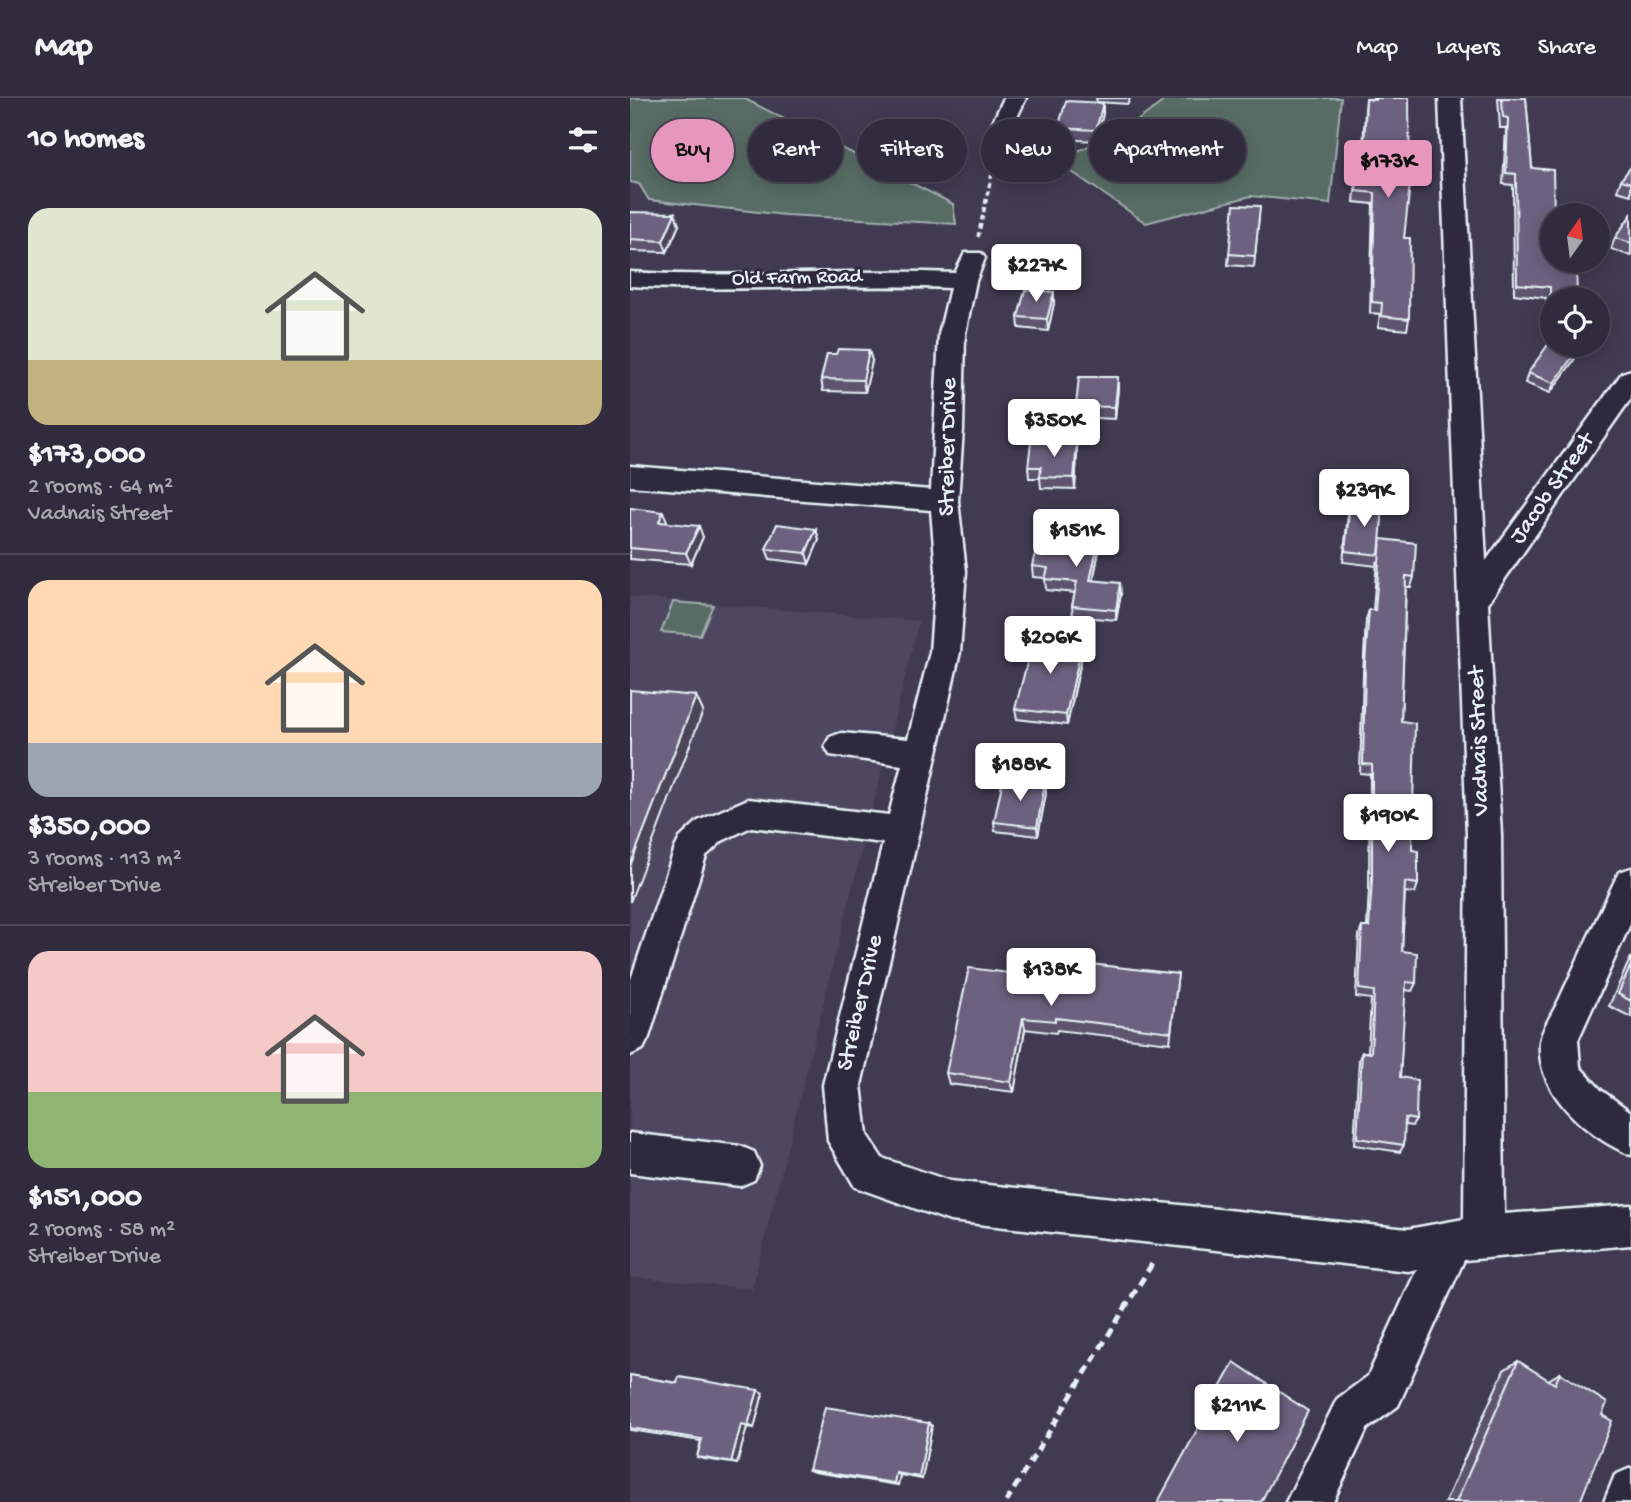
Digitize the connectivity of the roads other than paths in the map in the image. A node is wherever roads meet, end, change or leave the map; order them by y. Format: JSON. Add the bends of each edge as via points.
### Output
{"nodes":[{"id":1,"x":1015,"y":98,"type":"edge"},
{"id":2,"x":1450,"y":98,"type":"edge"},
{"id":3,"x":1005,"y":119,"type":"edge"},
{"id":4,"x":968,"y":269,"type":"joint"},
{"id":5,"x":630,"y":279,"type":"edge"},
{"id":6,"x":1631,"y":379,"type":"edge"},
{"id":7,"x":630,"y":477,"type":"edge"},
{"id":8,"x":944,"y":500,"type":"junction"},
{"id":9,"x":1475,"y":599,"type":"junction"},
{"id":10,"x":841,"y":746,"type":"dead end"},
{"id":11,"x":920,"y":753,"type":"junction"},
{"id":12,"x":901,"y":831,"type":"junction"},
{"id":13,"x":1631,"y":883,"type":"edge"},
{"id":14,"x":630,"y":1037,"type":"edge"},
{"id":15,"x":1631,"y":1136,"type":"edge"},
{"id":16,"x":630,"y":1153,"type":"edge"},
{"id":17,"x":740,"y":1166,"type":"dead end"},
{"id":18,"x":1631,"y":1225,"type":"edge"},
{"id":19,"x":1467,"y":1239,"type":"junction"},
{"id":20,"x":1631,"y":1491,"type":"edge"},
{"id":21,"x":1309,"y":1502,"type":"edge"},
{"id":22,"x":1627,"y":1502,"type":"edge"}],
"edges":[{"from":1,"to":3,"type":"street"},
{"from":2,"to":9,"type":"street","name":"Vadnais Street"},
{"from":4,"to":5,"type":"street","name":"Old Farm Road","via":[[878,277]]},
{"from":4,"to":8,"type":"street","name":"Streiber Drive","via":[[951,334]]},
{"from":6,"to":9,"type":"street","name":"Jacob Street"},
{"from":7,"to":8,"type":"street"},
{"from":8,"to":11,"type":"street","name":"Streiber Drive","via":[[951,571],[945,652]]},
{"from":9,"to":19,"type":"street","name":"Vadnais Street","via":[[1484,835]]},
{"from":10,"to":11,"type":"street"},
{"from":11,"to":12,"type":"street","name":"Streiber Drive"},
{"from":12,"to":14,"type":"street","via":[[747,813],[710,831],[692,848]]},
{"from":12,"to":19,"type":"street","name":"Streiber Drive","via":[[842,1085],[848,1141],[869,1173],[950,1201],[1408,1250]]},
{"from":13,"to":15,"type":"street","via":[[1559,1040],[1562,1075],[1587,1103]]},
{"from":16,"to":17,"type":"street"},
{"from":18,"to":19,"type":"street"},
{"from":19,"to":21,"type":"street","via":[[1383,1391],[1352,1414]]},
{"from":20,"to":22,"type":"street"}]}
